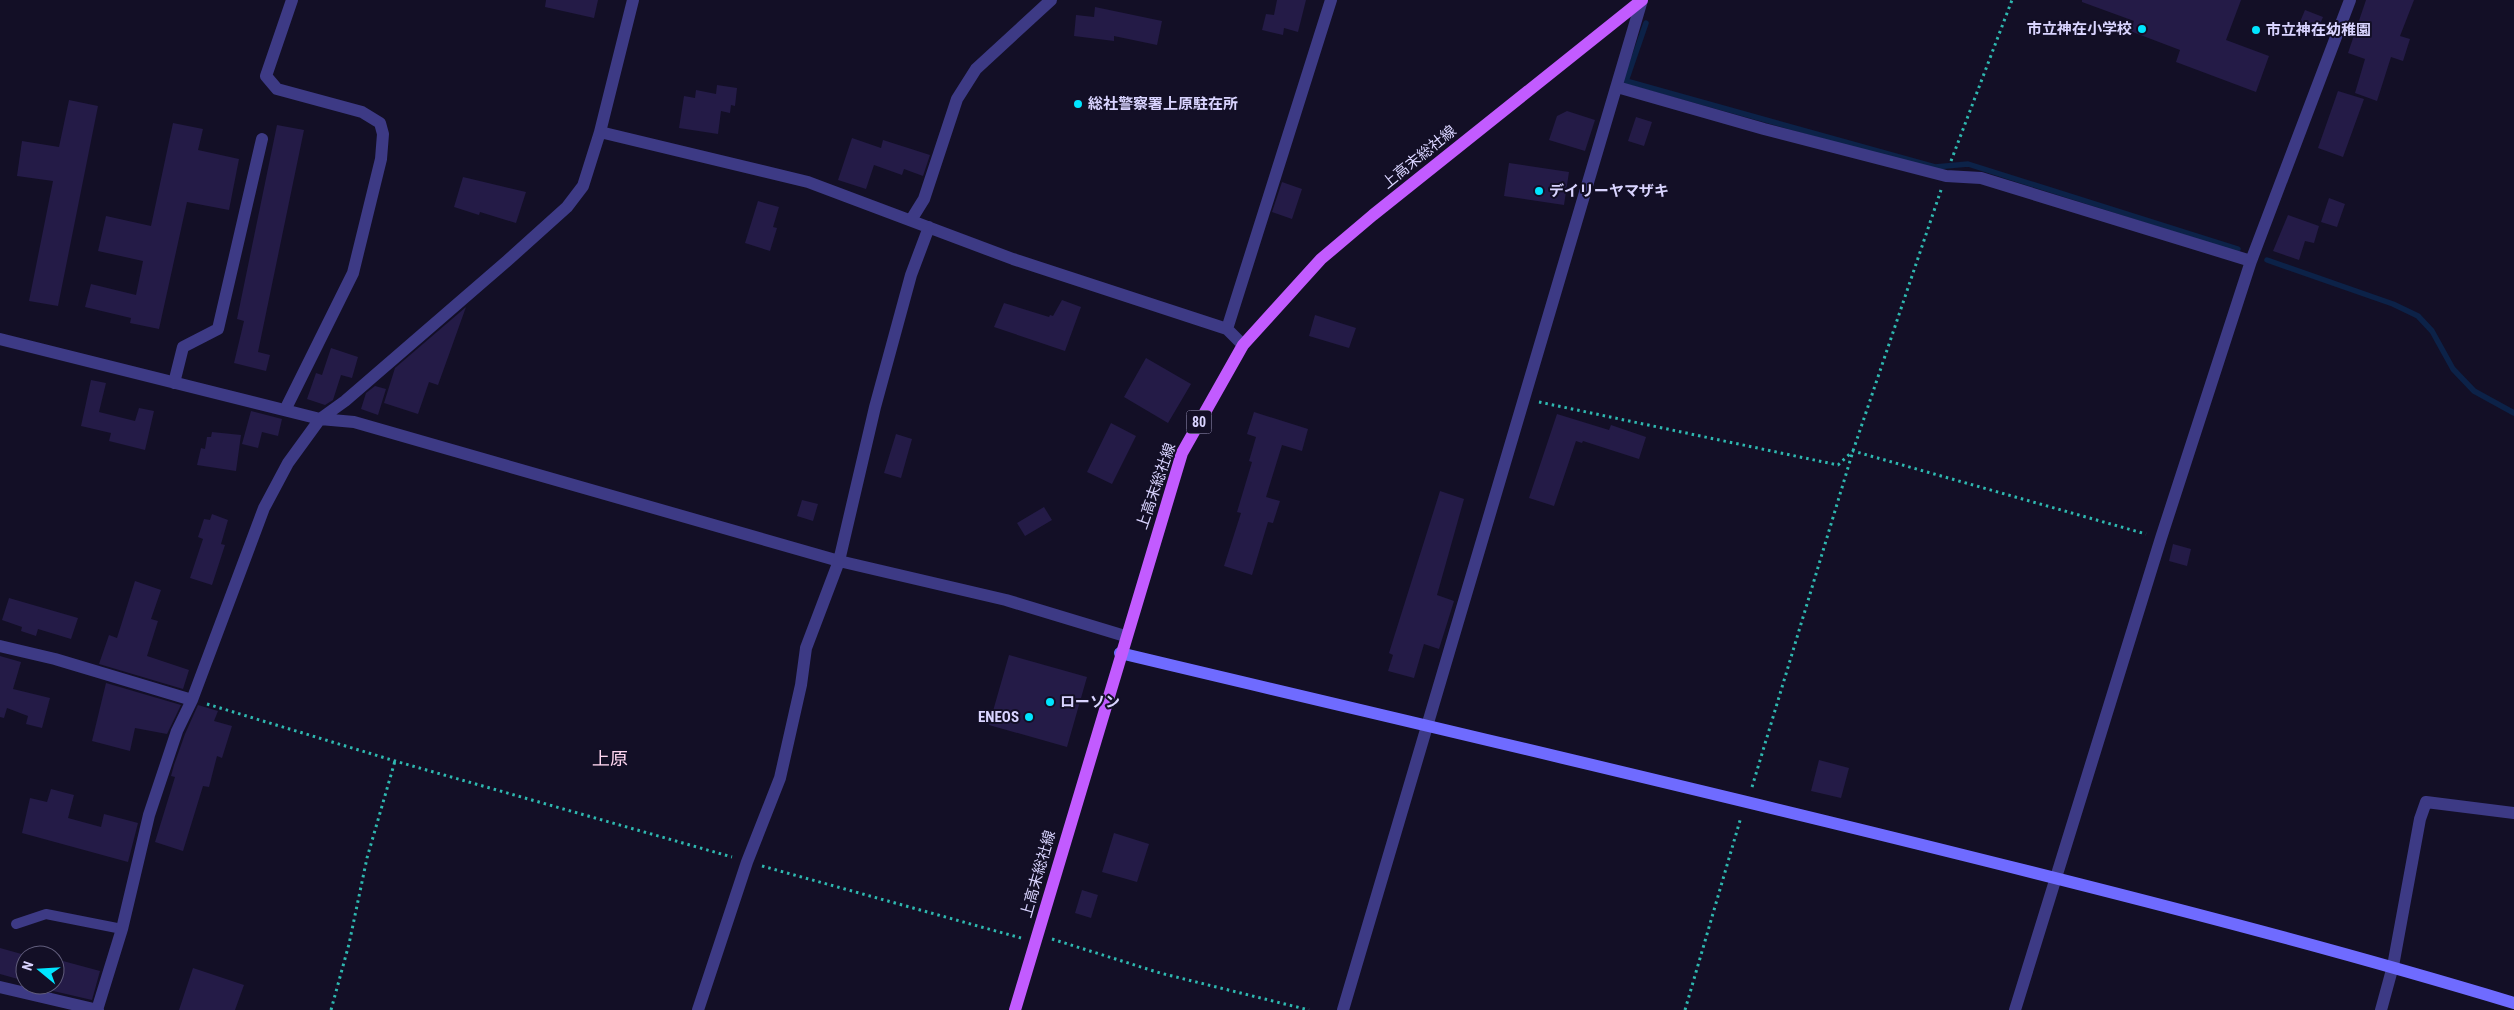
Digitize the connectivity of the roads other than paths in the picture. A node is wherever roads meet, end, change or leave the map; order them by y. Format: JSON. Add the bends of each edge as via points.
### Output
{"nodes":[{"id":1,"x":292,"y":0,"type":"edge"},
{"id":2,"x":633,"y":0,"type":"edge"},
{"id":3,"x":1051,"y":0,"type":"edge"},
{"id":4,"x":1331,"y":0,"type":"edge"},
{"id":5,"x":1642,"y":0,"type":"edge"},
{"id":6,"x":2350,"y":0,"type":"edge"},
{"id":7,"x":1617,"y":87,"type":"junction"},
{"id":8,"x":600,"y":132,"type":"junction"},
{"id":9,"x":262,"y":139,"type":"dead end"},
{"id":10,"x":911,"y":220,"type":"junction"},
{"id":11,"x":929,"y":227,"type":"junction"},
{"id":12,"x":2251,"y":262,"type":"junction"},
{"id":13,"x":1227,"y":329,"type":"junction"},
{"id":14,"x":0,"y":339,"type":"edge"},
{"id":15,"x":1243,"y":345,"type":"junction"},
{"id":16,"x":174,"y":383,"type":"junction"},
{"id":17,"x":285,"y":410,"type":"junction"},
{"id":18,"x":320,"y":419,"type":"junction"},
{"id":19,"x":839,"y":561,"type":"junction"},
{"id":20,"x":1125,"y":636,"type":"junction"},
{"id":21,"x":0,"y":646,"type":"edge"},
{"id":22,"x":1120,"y":653,"type":"junction"},
{"id":23,"x":192,"y":700,"type":"junction"},
{"id":24,"x":1426,"y":726,"type":"junction"},
{"id":25,"x":2514,"y":813,"type":"edge"},
{"id":26,"x":2055,"y":878,"type":"junction"},
{"id":27,"x":16,"y":924,"type":"dead end"},
{"id":28,"x":122,"y":929,"type":"junction"},
{"id":29,"x":2393,"y":966,"type":"junction"},
{"id":30,"x":0,"y":987,"type":"edge"},
{"id":31,"x":2514,"y":1003,"type":"edge"},
{"id":32,"x":97,"y":1010,"type":"edge"},
{"id":33,"x":698,"y":1010,"type":"edge"},
{"id":34,"x":1015,"y":1010,"type":"edge"},
{"id":35,"x":1343,"y":1010,"type":"edge"},
{"id":36,"x":2016,"y":1010,"type":"edge"},
{"id":37,"x":2381,"y":1010,"type":"edge"}],
"edges":[{"from":1,"to":17,"type":"street","via":[[266,76],[277,90],[362,112],[380,123],[383,147],[353,273]]},
{"from":2,"to":8,"type":"street"},
{"from":3,"to":10,"type":"street","via":[[976,68],[957,99],[924,199]]},
{"from":4,"to":13,"type":"street"},
{"from":5,"to":7,"type":"street"},
{"from":5,"to":15,"type":"main road","name":"上高末総社線","number":"80","via":[[1373,215],[1321,260]]},
{"from":6,"to":12,"type":"street"},
{"from":7,"to":12,"type":"street","via":[[1946,176],[1981,178]]},
{"from":7,"to":24,"type":"street"},
{"from":8,"to":10,"type":"street","via":[[808,182]]},
{"from":8,"to":18,"type":"street","via":[[583,186],[567,207],[384,368]]},
{"from":9,"to":16,"type":"street","via":[[218,329],[183,347]]},
{"from":10,"to":11,"type":"street"},
{"from":11,"to":13,"type":"street","via":[[1068,278]]},
{"from":11,"to":19,"type":"street","via":[[911,275]]},
{"from":12,"to":26,"type":"street"},
{"from":13,"to":15,"type":"street"},
{"from":14,"to":16,"type":"street"},
{"from":15,"to":20,"type":"main road","name":"上高末総社線","number":"80","via":[[1182,453]]},
{"from":16,"to":17,"type":"street"},
{"from":17,"to":18,"type":"street"},
{"from":18,"to":19,"type":"street","via":[[354,422]]},
{"from":18,"to":23,"type":"street","via":[[288,463],[264,508]]},
{"from":19,"to":20,"type":"street","via":[[1006,600]]},
{"from":19,"to":33,"type":"street","via":[[806,648],[780,778],[747,862]]},
{"from":20,"to":22,"type":"main road","name":"上高末総社線","number":"80"},
{"from":21,"to":23,"type":"street","via":[[55,658]]},
{"from":22,"to":24,"type":"street"},
{"from":22,"to":34,"type":"main road","name":"上高末総社線","number":"80"},
{"from":23,"to":28,"type":"street","via":[[177,731],[149,815]]},
{"from":24,"to":26,"type":"street"},
{"from":24,"to":35,"type":"street"},
{"from":25,"to":29,"type":"street","via":[[2426,802],[2420,819]]},
{"from":26,"to":29,"type":"street"},
{"from":26,"to":36,"type":"street"},
{"from":27,"to":28,"type":"lane","via":[[46,914]]},
{"from":28,"to":32,"type":"street"},
{"from":29,"to":31,"type":"street"},
{"from":29,"to":37,"type":"street"},
{"from":30,"to":32,"type":"street"}]}
